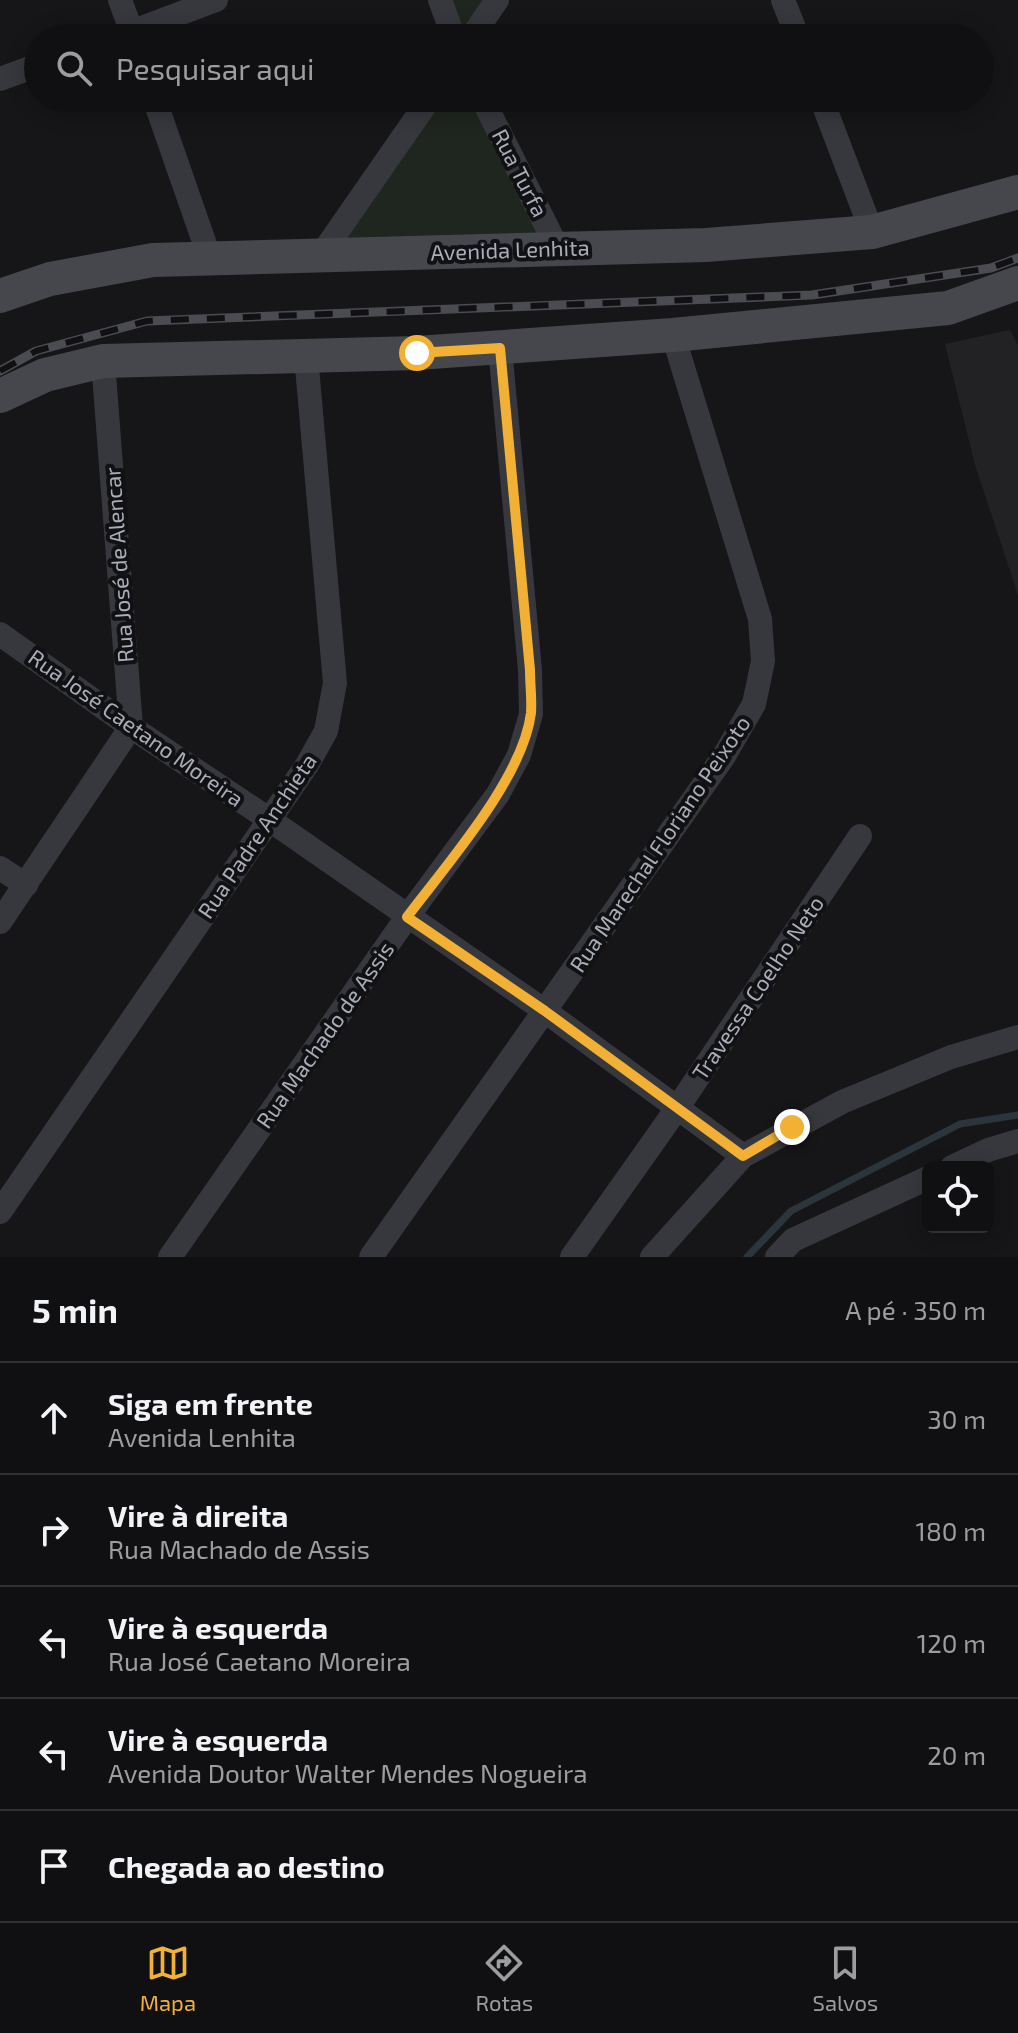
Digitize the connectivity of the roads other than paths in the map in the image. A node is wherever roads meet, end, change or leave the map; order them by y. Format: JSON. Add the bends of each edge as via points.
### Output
{"nodes":[{"id":1,"x":120,"y":0,"type":"edge"},
{"id":2,"x":216,"y":0,"type":"edge"},
{"id":3,"x":440,"y":0,"type":"edge"},
{"id":4,"x":497,"y":0,"type":"edge"},
{"id":5,"x":783,"y":0,"type":"edge"},
{"id":6,"x":125,"y":24,"type":"edge"},
{"id":7,"x":157,"y":24,"type":"edge"},
{"id":8,"x":449,"y":24,"type":"edge"},
{"id":9,"x":481,"y":24,"type":"edge"},
{"id":10,"x":792,"y":24,"type":"edge"},
{"id":11,"x":24,"y":70,"type":"edge"},
{"id":12,"x":0,"y":79,"type":"edge"},
{"id":13,"x":159,"y":112,"type":"edge"},
{"id":14,"x":420,"y":112,"type":"edge"},
{"id":15,"x":489,"y":112,"type":"edge"},
{"id":16,"x":826,"y":112,"type":"edge"},
{"id":17,"x":1018,"y":192,"type":"edge"},
{"id":18,"x":872,"y":232,"type":"junction"},
{"id":19,"x":558,"y":249,"type":"junction"},
{"id":20,"x":321,"y":255,"type":"junction"},
{"id":21,"x":209,"y":256,"type":"junction"},
{"id":22,"x":1018,"y":283,"type":"edge"},
{"id":23,"x":0,"y":296,"type":"edge"},
{"id":24,"x":673,"y":335,"type":"junction"},
{"id":25,"x":500,"y":348,"type":"junction"},
{"id":26,"x":306,"y":356,"type":"junction"},
{"id":27,"x":103,"y":361,"type":"junction"},
{"id":28,"x":0,"y":396,"type":"edge"},
{"id":29,"x":0,"y":634,"type":"edge"},
{"id":30,"x":131,"y":727,"type":"junction"},
{"id":31,"x":270,"y":820,"type":"junction"},
{"id":32,"x":860,"y":836,"type":"dead end"},
{"id":33,"x":0,"y":868,"type":"edge"},
{"id":34,"x":26,"y":885,"type":"junction"},
{"id":35,"x":407,"y":917,"type":"junction"},
{"id":36,"x":0,"y":922,"type":"edge"},
{"id":37,"x":545,"y":1011,"type":"junction"},
{"id":38,"x":1018,"y":1037,"type":"edge"},
{"id":39,"x":678,"y":1107,"type":"junction"},
{"id":40,"x":1017,"y":1144,"type":"edge"},
{"id":41,"x":743,"y":1156,"type":"junction"},
{"id":42,"x":965,"y":1161,"type":"edge"},
{"id":43,"x":922,"y":1181,"type":"edge"},
{"id":44,"x":0,"y":1212,"type":"edge"},
{"id":45,"x":170,"y":1257,"type":"edge"},
{"id":46,"x":371,"y":1257,"type":"edge"},
{"id":47,"x":572,"y":1257,"type":"edge"},
{"id":48,"x":652,"y":1257,"type":"edge"},
{"id":49,"x":777,"y":1257,"type":"edge"}],
"edges":[{"from":1,"to":6,"type":"street"},
{"from":2,"to":7,"type":"street"},
{"from":3,"to":8,"type":"street"},
{"from":4,"to":9,"type":"street"},
{"from":5,"to":10,"type":"street"},
{"from":11,"to":12,"type":"street"},
{"from":13,"to":21,"type":"street"},
{"from":14,"to":20,"type":"street"},
{"from":15,"to":19,"type":"street","name":"Rua Turfa"},
{"from":16,"to":18,"type":"street"},
{"from":17,"to":18,"type":"street","name":"Avenida Lenhita"},
{"from":18,"to":19,"type":"street","name":"Avenida Lenhita","via":[[706,245]]},
{"from":19,"to":20,"type":"street","name":"Avenida Lenhita"},
{"from":20,"to":21,"type":"street","name":"Avenida Lenhita"},
{"from":21,"to":23,"type":"street","name":"Avenida Lenhita","via":[[153,260],[50,279]]},
{"from":22,"to":24,"type":"street","via":[[948,308]]},
{"from":24,"to":25,"type":"street"},
{"from":24,"to":37,"type":"street","name":"Rua Marechal Floriano Peixoto","via":[[760,619],[763,661],[754,704],[724,756]]},
{"from":25,"to":26,"type":"street"},
{"from":25,"to":35,"type":"street","name":"Rua Machado de Assis","via":[[531,714],[519,755],[498,794]]},
{"from":26,"to":27,"type":"street"},
{"from":26,"to":31,"type":"street","name":"Rua Padre Anchieta","via":[[335,683],[326,731]]},
{"from":27,"to":28,"type":"street","via":[[45,375]]},
{"from":27,"to":30,"type":"street","name":"Rua José de Alencar"},
{"from":29,"to":30,"type":"street","name":"Rua José Caetano Moreira"},
{"from":30,"to":31,"type":"street","name":"Rua José Caetano Moreira"},
{"from":30,"to":34,"type":"street"},
{"from":31,"to":35,"type":"street","name":"Rua José Caetano Moreira"},
{"from":31,"to":44,"type":"street","name":"Rua Padre Anchieta"},
{"from":32,"to":39,"type":"street","name":"Travessa Coelho Neto"},
{"from":33,"to":34,"type":"street"},
{"from":34,"to":36,"type":"street"},
{"from":35,"to":37,"type":"street","name":"Rua José Caetano Moreira"},
{"from":35,"to":45,"type":"street","name":"Rua Machado de Assis"},
{"from":37,"to":39,"type":"street","name":"Rua José Caetano Moreira"},
{"from":37,"to":46,"type":"street","name":"Rua Marechal Floriano Peixoto"},
{"from":38,"to":41,"type":"street","via":[[951,1057],[842,1102]]},
{"from":39,"to":41,"type":"street","name":"Rua José Caetano Moreira"},
{"from":39,"to":47,"type":"street","name":"Travessa Coelho Neto"},
{"from":40,"to":42,"type":"street"},
{"from":41,"to":48,"type":"street"},
{"from":43,"to":49,"type":"street","via":[[793,1240]]}]}
